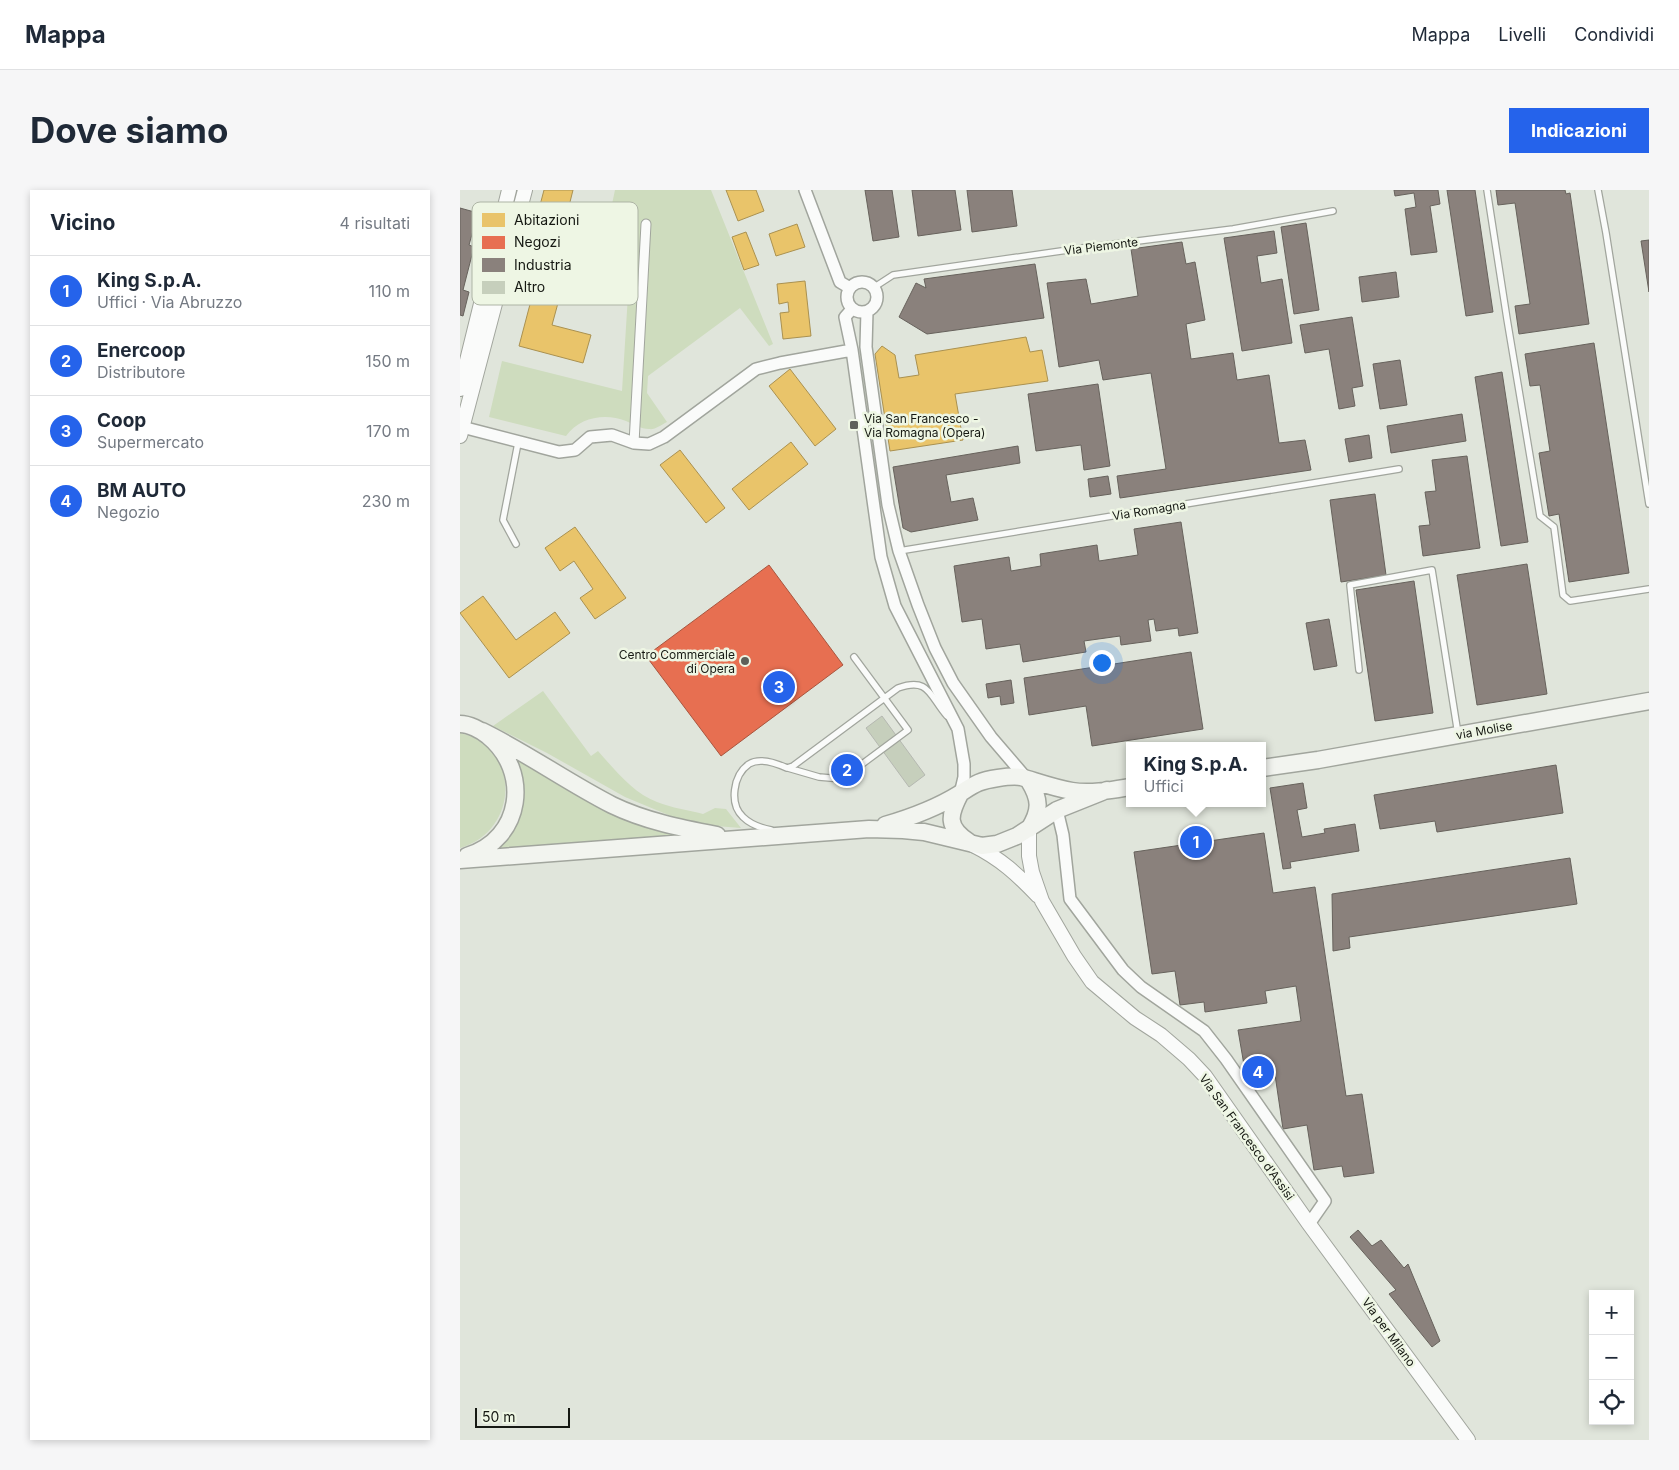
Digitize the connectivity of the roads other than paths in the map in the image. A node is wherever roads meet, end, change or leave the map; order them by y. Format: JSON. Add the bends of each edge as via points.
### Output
{"nodes":[{"id":1,"x":805,"y":190,"type":"edge"},
{"id":2,"x":1487,"y":190,"type":"edge"},
{"id":3,"x":1598,"y":190,"type":"edge"},
{"id":4,"x":1333,"y":211,"type":"dead end"},
{"id":5,"x":646,"y":224,"type":"dead end"},
{"id":6,"x":850,"y":288,"type":"junction"},
{"id":7,"x":873,"y":288,"type":"junction"},
{"id":8,"x":481,"y":305,"type":"edge"},
{"id":9,"x":495,"y":305,"type":"edge"},
{"id":10,"x":852,"y":309,"type":"junction"},
{"id":11,"x":867,"y":311,"type":"junction"},
{"id":12,"x":852,"y":350,"type":"junction"},
{"id":13,"x":460,"y":389,"type":"edge"},
{"id":14,"x":461,"y":432,"type":"edge"},
{"id":15,"x":634,"y":442,"type":"junction"},
{"id":16,"x":518,"y":443,"type":"junction"},
{"id":17,"x":1399,"y":469,"type":"dead end"},
{"id":18,"x":1649,"y":504,"type":"edge"},
{"id":19,"x":516,"y":544,"type":"dead end"},
{"id":20,"x":898,"y":550,"type":"junction"},
{"id":21,"x":1649,"y":589,"type":"edge"},
{"id":22,"x":854,"y":657,"type":"dead end"},
{"id":23,"x":1359,"y":670,"type":"dead end"},
{"id":24,"x":884,"y":699,"type":"junction"},
{"id":25,"x":1649,"y":701,"type":"edge"},
{"id":26,"x":461,"y":722,"type":"edge"},
{"id":27,"x":958,"y":729,"type":"junction"},
{"id":28,"x":482,"y":731,"type":"junction"},
{"id":29,"x":1458,"y":737,"type":"junction"},
{"id":30,"x":1266,"y":767,"type":"edge"},
{"id":31,"x":787,"y":768,"type":"junction"},
{"id":32,"x":1028,"y":780,"type":"junction"},
{"id":33,"x":1126,"y":788,"type":"edge"},
{"id":34,"x":1107,"y":790,"type":"junction"},
{"id":35,"x":960,"y":794,"type":"junction"},
{"id":36,"x":1057,"y":810,"type":"junction"},
{"id":37,"x":1029,"y":829,"type":"junction"},
{"id":38,"x":869,"y":830,"type":"junction"},
{"id":39,"x":789,"y":835,"type":"junction"},
{"id":40,"x":739,"y":839,"type":"junction"},
{"id":41,"x":970,"y":843,"type":"junction"},
{"id":42,"x":460,"y":859,"type":"edge"},
{"id":43,"x":1042,"y":900,"type":"junction"},
{"id":44,"x":1309,"y":1224,"type":"junction"},
{"id":45,"x":1468,"y":1440,"type":"edge"}],
"edges":[{"from":1,"to":6,"type":"street","via":[[840,282]]},
{"from":2,"to":21,"type":"lane","via":[[1540,516],[1554,527],[1563,595],[1570,601]]},
{"from":3,"to":18,"type":"lane"},
{"from":4,"to":7,"type":"lane","name":"Via Piemonte","via":[[1233,229],[893,275]]},
{"from":5,"to":15,"type":"street"},
{"from":6,"to":7,"type":"street","via":[[862,282]]},
{"from":6,"to":10,"type":"street","via":[[846,298]]},
{"from":7,"to":11,"type":"street","via":[[876,300]]},
{"from":8,"to":13,"type":"street"},
{"from":9,"to":14,"type":"street"},
{"from":10,"to":11,"type":"street"},
{"from":10,"to":12,"type":"street","via":[[846,317]]},
{"from":11,"to":20,"type":"street","via":[[866,346],[888,505]]},
{"from":12,"to":15,"type":"street","via":[[756,369],[664,438],[649,444]]},
{"from":12,"to":27,"type":"street","via":[[880,557],[895,606]]},
{"from":14,"to":16,"type":"street"},
{"from":15,"to":16,"type":"street","via":[[612,435],[590,438],[575,450],[559,452]]},
{"from":16,"to":19,"type":"lane","via":[[503,520]]},
{"from":17,"to":20,"type":"lane","name":"Via Romagna"},
{"from":20,"to":32,"type":"street","via":[[935,648],[953,683],[991,737]]},
{"from":22,"to":24,"type":"lane"},
{"from":23,"to":29,"type":"lane","via":[[1350,585],[1432,570]]},
{"from":24,"to":27,"type":"lane","via":[[898,688],[912,683],[926,687]]},
{"from":24,"to":31,"type":"lane"},
{"from":24,"to":31,"type":"lane","via":[[908,730],[842,779],[818,777]]},
{"from":25,"to":29,"type":"main road","name":"via Molise"},
{"from":26,"to":28,"type":"main road"},
{"from":27,"to":35,"type":"street","via":[[964,764]]},
{"from":28,"to":40,"type":"main road","via":[[612,805],[662,824]]},
{"from":28,"to":42,"type":"main road","via":[[499,745],[510,761],[515,778],[515,799],[505,830],[491,844]]},
{"from":29,"to":30,"type":"main road","name":"via Molise"},
{"from":31,"to":39,"type":"lane","via":[[775,762],[750,764],[739,774],[734,790],[735,805],[742,816],[755,826]]},
{"from":32,"to":34,"type":"main road","via":[[1076,792]]},
{"from":32,"to":35,"type":"main road","via":[[1020,777],[982,780]]},
{"from":32,"to":37,"type":"main road","via":[[1038,804],[1036,818]]},
{"from":33,"to":34,"type":"main road"},
{"from":34,"to":36,"type":"main road"},
{"from":35,"to":38,"type":"main road","via":[[904,819]]},
{"from":35,"to":41,"type":"main road","via":[[951,814],[952,825]]},
{"from":36,"to":37,"type":"main road"},
{"from":36,"to":44,"type":"street","via":[[1070,899],[1123,970],[1141,988],[1204,1031],[1226,1059],[1325,1201]]},
{"from":37,"to":41,"type":"main road","via":[[997,844],[982,846]]},
{"from":37,"to":43,"type":"street","name":"Via San Francesco d'Assisi","via":[[1030,864]]},
{"from":38,"to":39,"type":"main road"},
{"from":38,"to":41,"type":"main road","via":[[924,832]]},
{"from":39,"to":40,"type":"main road"},
{"from":40,"to":42,"type":"main road"},
{"from":41,"to":43,"type":"street","name":"Via San Francesco d'Assisi","via":[[994,856]]},
{"from":43,"to":44,"type":"street","name":"Via San Francesco d'Assisi","via":[[1092,982],[1134,1018],[1161,1035],[1205,1076]]},
{"from":44,"to":45,"type":"street","name":"Via per Milano"}]}
